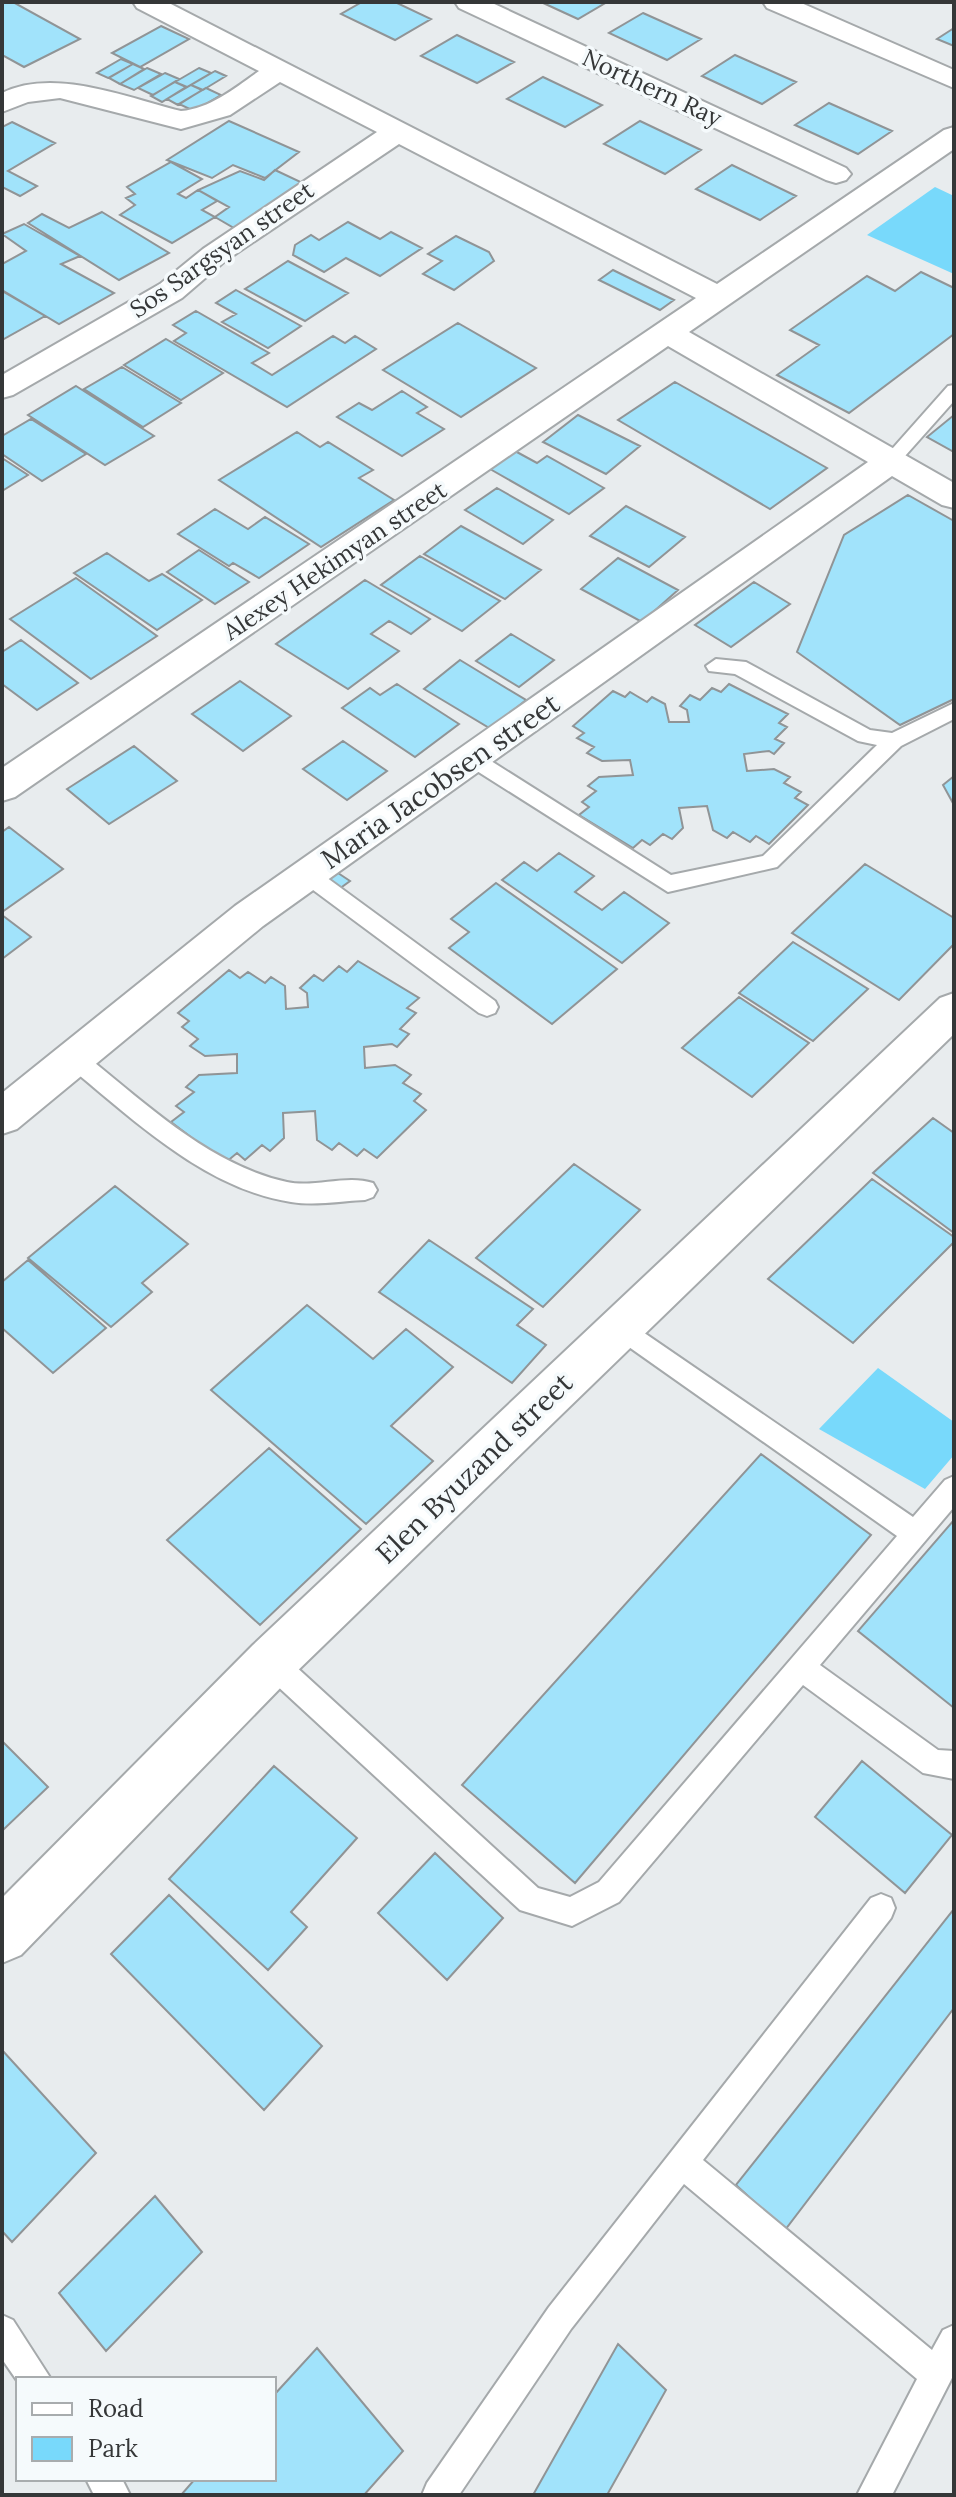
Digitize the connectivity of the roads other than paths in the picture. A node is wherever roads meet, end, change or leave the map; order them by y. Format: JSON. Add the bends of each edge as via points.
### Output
{"nodes":[{"id":1,"x":146,"y":2,"type":"edge"},
{"id":2,"x":468,"y":2,"type":"edge"},
{"id":3,"x":776,"y":2,"type":"edge"},
{"id":4,"x":279,"y":70,"type":"junction"},
{"id":5,"x":954,"y":80,"type":"edge"},
{"id":6,"x":2,"y":104,"type":"edge"},
{"id":7,"x":398,"y":131,"type":"junction"},
{"id":8,"x":954,"y":136,"type":"edge"},
{"id":9,"x":836,"y":174,"type":"dead end"},
{"id":10,"x":720,"y":298,"type":"junction"},
{"id":11,"x":669,"y":334,"type":"junction"},
{"id":12,"x":2,"y":388,"type":"edge"},
{"id":13,"x":954,"y":390,"type":"edge"},
{"id":14,"x":891,"y":461,"type":"junction"},
{"id":15,"x":954,"y":497,"type":"edge"},
{"id":16,"x":716,"y":666,"type":"dead end"},
{"id":17,"x":954,"y":710,"type":"edge"},
{"id":18,"x":894,"y":741,"type":"junction"},
{"id":19,"x":473,"y":759,"type":"junction"},
{"id":20,"x":2,"y":787,"type":"edge"},
{"id":21,"x":308,"y":875,"type":"junction"},
{"id":22,"x":487,"y":1007,"type":"dead end"},
{"id":23,"x":954,"y":1009,"type":"edge"},
{"id":24,"x":76,"y":1060,"type":"junction"},
{"id":25,"x":2,"y":1117,"type":"edge"},
{"id":26,"x":365,"y":1190,"type":"dead end"},
{"id":27,"x":621,"y":1328,"type":"junction"},
{"id":28,"x":954,"y":1488,"type":"edge"},
{"id":29,"x":915,"y":1534,"type":"junction"},
{"id":30,"x":271,"y":1662,"type":"junction"},
{"id":31,"x":802,"y":1668,"type":"junction"},
{"id":32,"x":954,"y":1765,"type":"edge"},
{"id":33,"x":881,"y":1908,"type":"dead end"},
{"id":34,"x":2,"y":1936,"type":"edge"},
{"id":35,"x":683,"y":2163,"type":"junction"},
{"id":36,"x":2,"y":2331,"type":"edge"},
{"id":37,"x":949,"y":2356,"type":"edge"},
{"id":38,"x":34,"y":2377,"type":"edge"},
{"id":39,"x":439,"y":2495,"type":"edge"},
{"id":40,"x":874,"y":2495,"type":"edge"}],
"edges":[{"from":1,"to":4,"type":"street"},
{"from":2,"to":9,"type":"street","name":"Northern Ray"},
{"from":3,"to":5,"type":"street"},
{"from":4,"to":6,"type":"street","via":[[199,119],[181,120],[60,90],[31,91]]},
{"from":4,"to":7,"type":"street"},
{"from":7,"to":10,"type":"street"},
{"from":7,"to":12,"type":"street","name":"Sos Sargsyan street","via":[[214,255],[171,291]]},
{"from":8,"to":10,"type":"street","name":"Alexey Hekimyan street"},
{"from":10,"to":11,"type":"street","name":"Alexey Hekimyan street"},
{"from":11,"to":14,"type":"street"},
{"from":11,"to":20,"type":"street","name":"Alexey Hekimyan street"},
{"from":13,"to":14,"type":"lane"},
{"from":14,"to":15,"type":"street"},
{"from":14,"to":19,"type":"street","name":"Maria Jacobsen street"},
{"from":16,"to":18,"type":"lane","via":[[739,667],[865,736]]},
{"from":17,"to":18,"type":"lane"},
{"from":18,"to":19,"type":"lane","via":[[770,862],[668,884]]},
{"from":19,"to":21,"type":"street","name":"Maria Jacobsen street"},
{"from":21,"to":22,"type":"lane"},
{"from":21,"to":24,"type":"street","name":"Maria Jacobsen street","via":[[249,916]]},
{"from":23,"to":27,"type":"street","name":"Elen Byuzand street"},
{"from":24,"to":25,"type":"street","name":"Maria Jacobsen street"},
{"from":24,"to":26,"type":"lane","via":[[156,1124],[238,1176],[288,1193]]},
{"from":27,"to":29,"type":"lane"},
{"from":27,"to":30,"type":"street","name":"Elen Byuzand street"},
{"from":28,"to":29,"type":"lane"},
{"from":29,"to":31,"type":"lane"},
{"from":30,"to":31,"type":"lane","via":[[530,1900],[572,1912],[609,1892]]},
{"from":30,"to":34,"type":"street","name":"Elen Byuzand street"},
{"from":31,"to":32,"type":"lane","via":[[933,1763]]},
{"from":33,"to":35,"type":"lane"},
{"from":35,"to":37,"type":"lane"},
{"from":35,"to":39,"type":"lane","via":[[560,2318]]},
{"from":36,"to":38,"type":"lane"},
{"from":37,"to":40,"type":"lane"}]}
